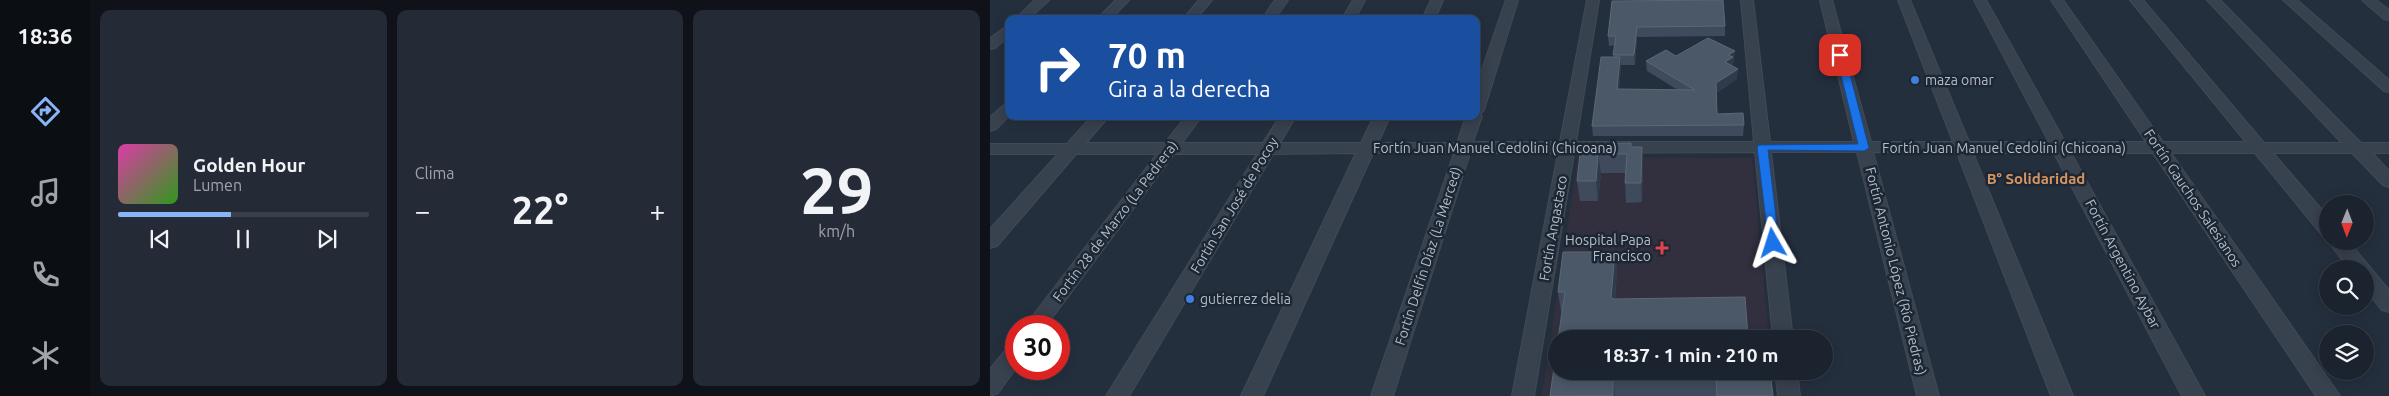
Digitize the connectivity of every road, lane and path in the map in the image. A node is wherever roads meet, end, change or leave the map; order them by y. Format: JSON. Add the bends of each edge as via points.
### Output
{"nodes":[{"id":1,"x":1043,"y":0,"type":"edge"},
{"id":2,"x":1123,"y":0,"type":"edge"},
{"id":3,"x":1206,"y":0,"type":"edge"},
{"id":4,"x":1282,"y":0,"type":"edge"},
{"id":5,"x":1359,"y":0,"type":"edge"},
{"id":6,"x":1437,"y":0,"type":"edge"},
{"id":7,"x":1512,"y":0,"type":"edge"},
{"id":8,"x":1593,"y":0,"type":"edge"},
{"id":9,"x":1747,"y":0,"type":"edge"},
{"id":10,"x":1826,"y":0,"type":"edge"},
{"id":11,"x":1904,"y":0,"type":"edge"},
{"id":12,"x":1980,"y":0,"type":"edge"},
{"id":13,"x":2057,"y":0,"type":"edge"},
{"id":14,"x":2136,"y":0,"type":"edge"},
{"id":15,"x":2213,"y":0,"type":"edge"},
{"id":16,"x":2289,"y":0,"type":"edge"},
{"id":17,"x":2368,"y":0,"type":"edge"},
{"id":18,"x":1026,"y":15,"type":"edge"},
{"id":19,"x":1107,"y":15,"type":"edge"},
{"id":20,"x":1193,"y":15,"type":"edge"},
{"id":21,"x":1271,"y":15,"type":"edge"},
{"id":22,"x":1350,"y":15,"type":"edge"},
{"id":23,"x":1430,"y":15,"type":"edge"},
{"id":24,"x":2389,"y":16,"type":"edge"},
{"id":25,"x":1005,"y":32,"type":"edge"},
{"id":26,"x":990,"y":45,"type":"edge"},
{"id":27,"x":2389,"y":88,"type":"edge"},
{"id":28,"x":1480,"y":98,"type":"edge"},
{"id":29,"x":1005,"y":112,"type":"edge"},
{"id":30,"x":1097,"y":120,"type":"edge"},
{"id":31,"x":1191,"y":120,"type":"edge"},
{"id":32,"x":1286,"y":120,"type":"edge"},
{"id":33,"x":1380,"y":120,"type":"edge"},
{"id":34,"x":1473,"y":120,"type":"edge"},
{"id":35,"x":990,"y":126,"type":"edge"},
{"id":36,"x":1763,"y":147,"type":"junction"},
{"id":37,"x":1367,"y":148,"type":"junction"},
{"id":38,"x":1864,"y":148,"type":"junction"},
{"id":39,"x":1963,"y":148,"type":"junction"},
{"id":40,"x":2061,"y":148,"type":"junction"},
{"id":41,"x":2158,"y":148,"type":"junction"},
{"id":42,"x":2260,"y":148,"type":"junction"},
{"id":43,"x":2358,"y":148,"type":"junction"},
{"id":44,"x":2389,"y":148,"type":"edge"},
{"id":45,"x":990,"y":149,"type":"edge"},
{"id":46,"x":1071,"y":149,"type":"junction"},
{"id":47,"x":1169,"y":149,"type":"junction"},
{"id":48,"x":1268,"y":149,"type":"junction"},
{"id":49,"x":1463,"y":149,"type":"junction"},
{"id":50,"x":1567,"y":149,"type":"junction"},
{"id":51,"x":2389,"y":181,"type":"edge"},
{"id":52,"x":2319,"y":219,"type":"edge"},
{"id":53,"x":990,"y":241,"type":"edge"},
{"id":54,"x":2344,"y":250,"type":"edge"},
{"id":55,"x":2353,"y":260,"type":"edge"},
{"id":56,"x":2374,"y":286,"type":"edge"},
{"id":57,"x":2389,"y":304,"type":"edge"},
{"id":58,"x":1043,"y":315,"type":"edge"},
{"id":59,"x":1782,"y":330,"type":"edge"},
{"id":60,"x":1005,"y":366,"type":"edge"},
{"id":61,"x":1787,"y":380,"type":"edge"},
{"id":62,"x":990,"y":386,"type":"edge"},
{"id":63,"x":1117,"y":396,"type":"edge"},
{"id":64,"x":1252,"y":396,"type":"edge"},
{"id":65,"x":1382,"y":396,"type":"edge"},
{"id":66,"x":1523,"y":396,"type":"edge"},
{"id":67,"x":1789,"y":396,"type":"edge"},
{"id":68,"x":1928,"y":396,"type":"edge"},
{"id":69,"x":2062,"y":396,"type":"edge"},
{"id":70,"x":2194,"y":396,"type":"edge"},
{"id":71,"x":2329,"y":396,"type":"edge"}],
"edges":[{"from":1,"to":18,"type":"street"},
{"from":2,"to":19,"type":"street"},
{"from":3,"to":20,"type":"street"},
{"from":4,"to":21,"type":"street"},
{"from":5,"to":22,"type":"street"},
{"from":6,"to":23,"type":"street"},
{"from":7,"to":28,"type":"street"},
{"from":8,"to":50,"type":"street","name":"Fortín Angastaco"},
{"from":9,"to":36,"type":"street"},
{"from":10,"to":38,"type":"street","name":"Fortín Antonio López (Río Piedras)"},
{"from":11,"to":39,"type":"street"},
{"from":12,"to":40,"type":"street","name":"Fortín Argentino Aybar"},
{"from":13,"to":41,"type":"street","name":"Fortín Gauchos Salesianos"},
{"from":14,"to":42,"type":"street"},
{"from":15,"to":43,"type":"street"},
{"from":16,"to":27,"type":"street"},
{"from":17,"to":24,"type":"street"},
{"from":25,"to":26,"type":"street"},
{"from":29,"to":35,"type":"street"},
{"from":30,"to":46,"type":"street"},
{"from":31,"to":47,"type":"street","name":"Fortín 28 de Marzo (La Pedrera)"},
{"from":32,"to":48,"type":"street","name":"Fortín San José de Pocoy"},
{"from":33,"to":37,"type":"street"},
{"from":34,"to":49,"type":"street","name":"Fortín Delfín Díaz (La Merced)"},
{"from":36,"to":38,"type":"street","name":"Fortín Juan Manuel Cedolini (Chicoana)"},
{"from":36,"to":50,"type":"street","name":"Fortín Juan Manuel Cedolini (Chicoana)"},
{"from":36,"to":59,"type":"street"},
{"from":37,"to":48,"type":"street","name":"Fortín Juan Manuel Cedolini (Chicoana)"},
{"from":37,"to":49,"type":"street","name":"Fortín Juan Manuel Cedolini (Chicoana)"},
{"from":37,"to":64,"type":"street"},
{"from":38,"to":39,"type":"street","name":"Fortín Juan Manuel Cedolini (Chicoana)"},
{"from":38,"to":68,"type":"street","name":"Fortín Antonio López (Río Piedras)"},
{"from":39,"to":40,"type":"street","name":"Fortín Juan Manuel Cedolini (Chicoana)"},
{"from":39,"to":69,"type":"street"},
{"from":40,"to":41,"type":"street","name":"Fortín Juan Manuel Cedolini (Chicoana)"},
{"from":40,"to":70,"type":"street","name":"Fortín Argentino Aybar"},
{"from":41,"to":42,"type":"street","name":"Fortín Juan Manuel Cedolini (Chicoana)"},
{"from":41,"to":71,"type":"street","name":"Fortín Gauchos Salesianos"},
{"from":42,"to":43,"type":"street","name":"Fortín Juan Manuel Cedolini (Chicoana)"},
{"from":42,"to":52,"type":"street"},
{"from":43,"to":44,"type":"street","name":"Fortín Juan Manuel Cedolini (Chicoana)"},
{"from":43,"to":51,"type":"street"},
{"from":45,"to":46,"type":"street","name":"Fortín Juan Manuel Cedolini (Chicoana)"},
{"from":46,"to":47,"type":"street","name":"Fortín Juan Manuel Cedolini (Chicoana)"},
{"from":46,"to":53,"type":"street"},
{"from":47,"to":48,"type":"street","name":"Fortín Juan Manuel Cedolini (Chicoana)"},
{"from":47,"to":58,"type":"street","name":"Fortín 28 de Marzo (La Pedrera)"},
{"from":48,"to":63,"type":"street","name":"Fortín San José de Pocoy"},
{"from":49,"to":50,"type":"street","name":"Fortín Juan Manuel Cedolini (Chicoana)"},
{"from":49,"to":65,"type":"street","name":"Fortín Delfín Díaz (La Merced)"},
{"from":50,"to":66,"type":"street","name":"Fortín Angastaco"},
{"from":54,"to":55,"type":"street"},
{"from":56,"to":57,"type":"street"},
{"from":60,"to":62,"type":"street"},
{"from":61,"to":67,"type":"street"}]}
